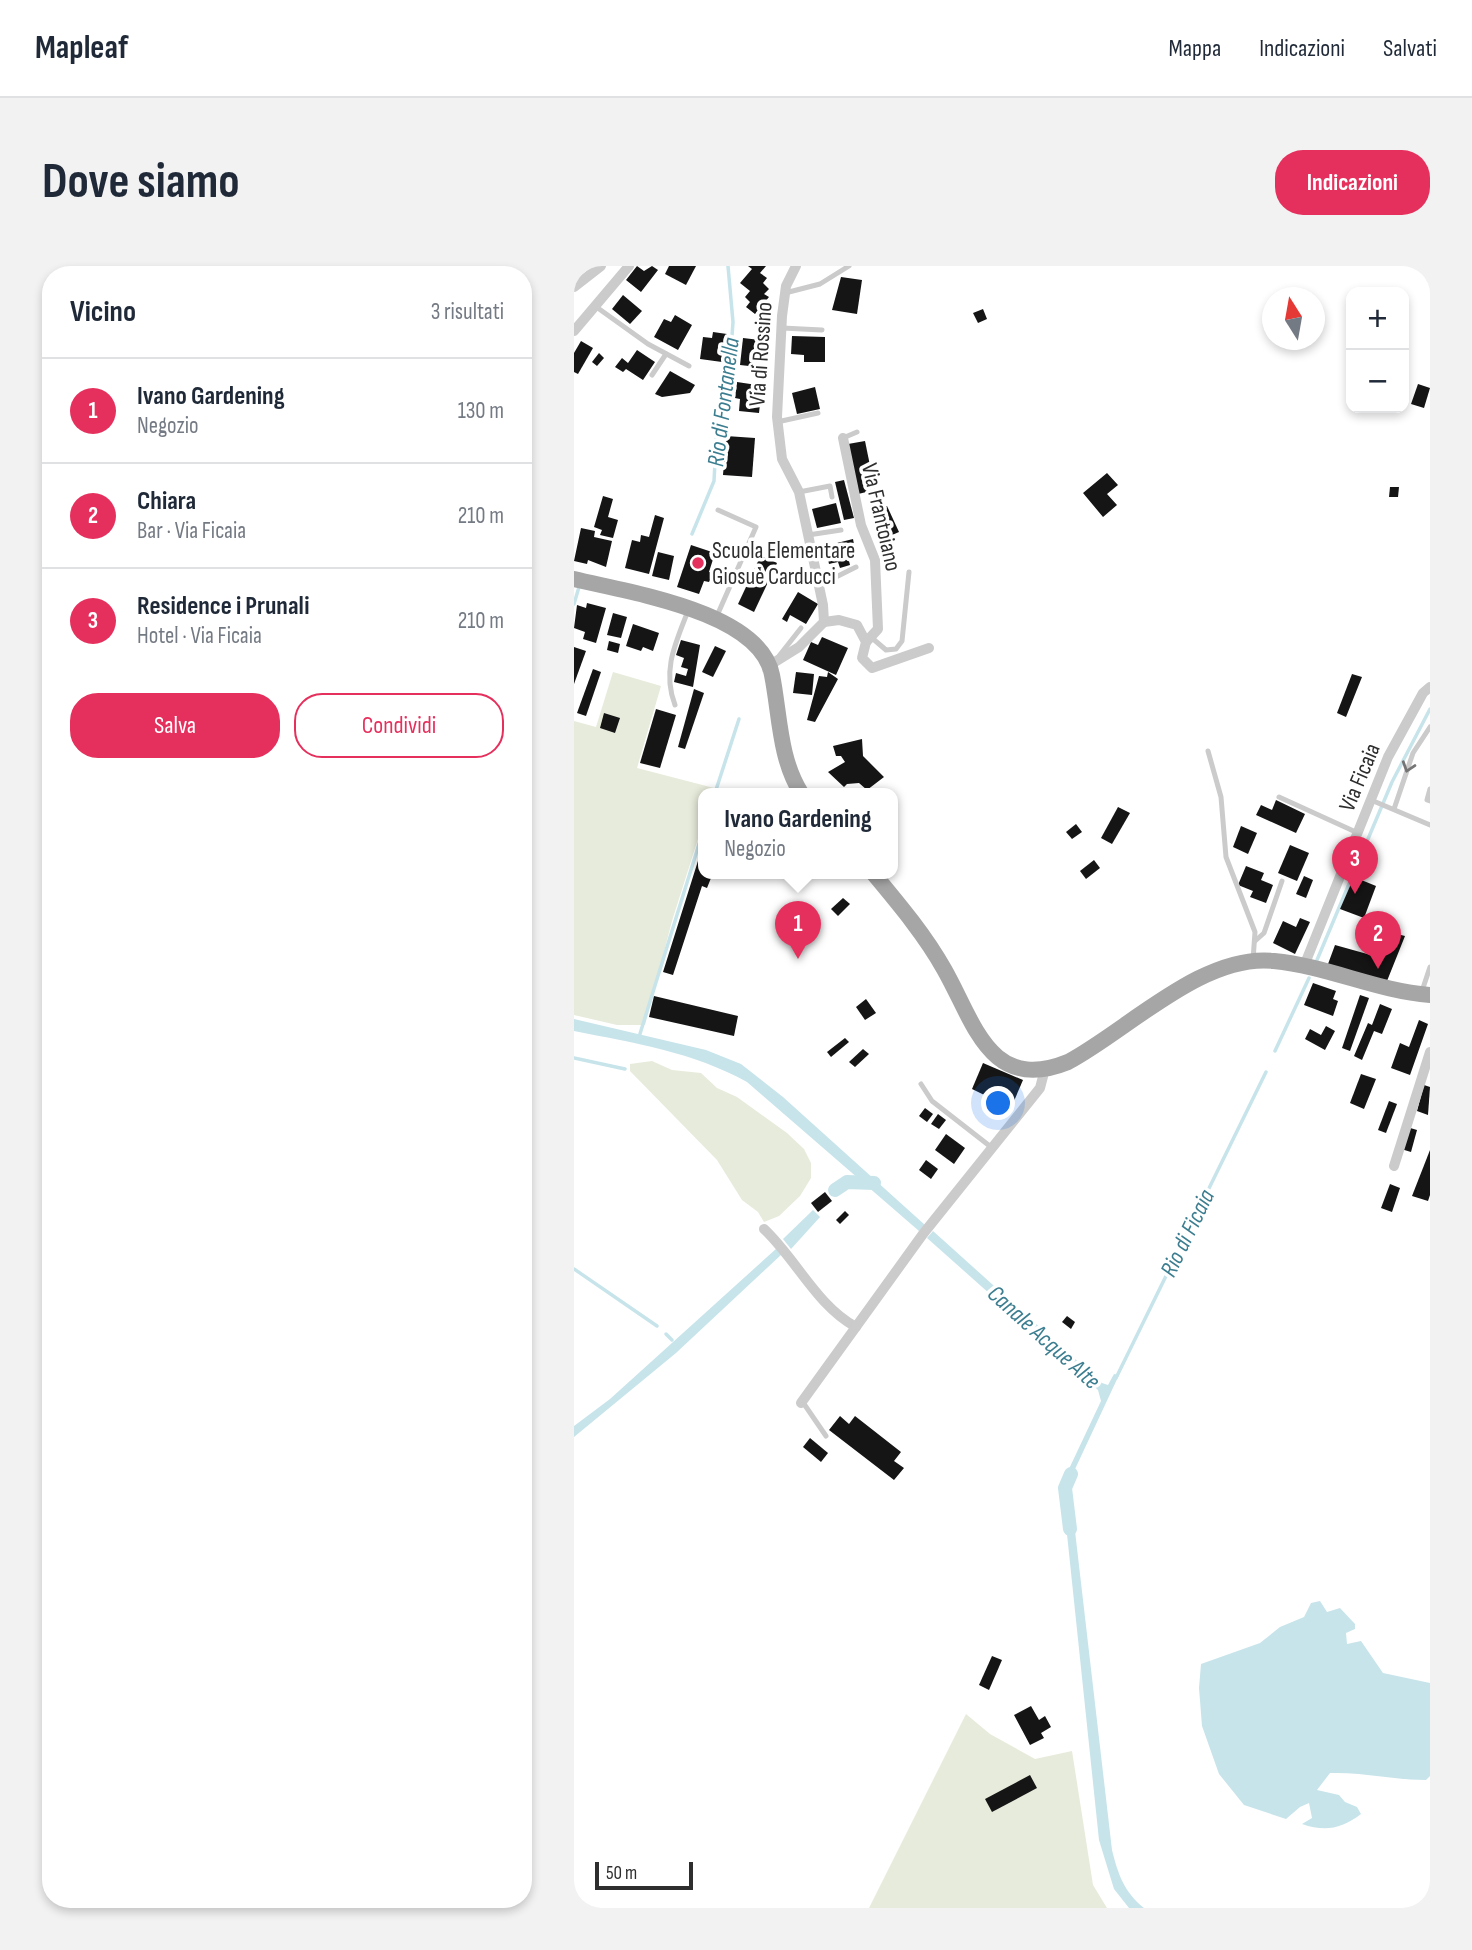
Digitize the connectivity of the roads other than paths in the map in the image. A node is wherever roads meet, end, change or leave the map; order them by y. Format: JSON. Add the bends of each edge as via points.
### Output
{"nodes":[{"id":1,"x":601,"y":266,"type":"edge"},
{"id":2,"x":629,"y":266,"type":"edge"},
{"id":3,"x":796,"y":266,"type":"edge"},
{"id":4,"x":849,"y":266,"type":"edge"},
{"id":5,"x":574,"y":287,"type":"edge"},
{"id":6,"x":785,"y":293,"type":"junction"},
{"id":7,"x":595,"y":306,"type":"junction"},
{"id":8,"x":782,"y":328,"type":"junction"},
{"id":9,"x":822,"y":330,"type":"dead end"},
{"id":10,"x":574,"y":331,"type":"edge"},
{"id":11,"x":666,"y":354,"type":"junction"},
{"id":12,"x":689,"y":366,"type":"dead end"},
{"id":13,"x":652,"y":375,"type":"dead end"},
{"id":14,"x":818,"y":414,"type":"dead end"},
{"id":15,"x":778,"y":422,"type":"junction"},
{"id":16,"x":857,"y":432,"type":"dead end"},
{"id":17,"x":843,"y":438,"type":"joint"},
{"id":18,"x":799,"y":492,"type":"junction"},
{"id":19,"x":832,"y":497,"type":"dead end"},
{"id":20,"x":718,"y":510,"type":"dead end"},
{"id":21,"x":841,"y":530,"type":"dead end"},
{"id":22,"x":808,"y":535,"type":"junction"},
{"id":23,"x":856,"y":567,"type":"dead end"},
{"id":24,"x":909,"y":572,"type":"dead end"},
{"id":25,"x":817,"y":578,"type":"junction"},
{"id":26,"x":574,"y":579,"type":"edge"},
{"id":27,"x":689,"y":609,"type":"junction"},
{"id":28,"x":716,"y":620,"type":"junction"},
{"id":29,"x":824,"y":622,"type":"junction"},
{"id":30,"x":801,"y":628,"type":"dead end"},
{"id":31,"x":869,"y":640,"type":"junction"},
{"id":32,"x":929,"y":648,"type":"dead end"},
{"id":33,"x":770,"y":665,"type":"junction"},
{"id":34,"x":1430,"y":687,"type":"edge"},
{"id":35,"x":675,"y":705,"type":"dead end"},
{"id":36,"x":1430,"y":727,"type":"edge"},
{"id":37,"x":1208,"y":751,"type":"dead end"},
{"id":38,"x":798,"y":788,"type":"edge"},
{"id":39,"x":1430,"y":789,"type":"edge"},
{"id":40,"x":1279,"y":797,"type":"dead end"},
{"id":41,"x":1371,"y":800,"type":"junction"},
{"id":42,"x":1430,"y":801,"type":"edge"},
{"id":43,"x":1394,"y":809,"type":"junction"},
{"id":44,"x":1430,"y":825,"type":"edge"},
{"id":45,"x":1358,"y":833,"type":"junction"},
{"id":46,"x":877,"y":879,"type":"edge"},
{"id":47,"x":1282,"y":881,"type":"dead end"},
{"id":48,"x":1255,"y":941,"type":"junction"},
{"id":49,"x":1253,"y":961,"type":"junction"},
{"id":50,"x":1304,"y":966,"type":"junction"},
{"id":51,"x":1430,"y":967,"type":"edge"},
{"id":52,"x":1426,"y":994,"type":"edge"},
{"id":53,"x":1430,"y":1052,"type":"edge"},
{"id":54,"x":1045,"y":1069,"type":"junction"},
{"id":55,"x":921,"y":1084,"type":"dead end"},
{"id":56,"x":991,"y":1148,"type":"junction"},
{"id":57,"x":1394,"y":1166,"type":"dead end"},
{"id":58,"x":764,"y":1229,"type":"dead end"},
{"id":59,"x":856,"y":1327,"type":"junction"},
{"id":60,"x":802,"y":1402,"type":"joint"},
{"id":61,"x":826,"y":1436,"type":"dead end"}],
"edges":[{"from":1,"to":5,"type":"street"},
{"from":2,"to":7,"type":"street"},
{"from":3,"to":6,"type":"street","name":"Via di Rossino"},
{"from":4,"to":6,"type":"lane","via":[[820,284]]},
{"from":6,"to":8,"type":"street","name":"Via di Rossino"},
{"from":7,"to":10,"type":"street"},
{"from":7,"to":11,"type":"lane"},
{"from":8,"to":9,"type":"lane"},
{"from":8,"to":15,"type":"street","name":"Via di Rossino"},
{"from":11,"to":12,"type":"lane"},
{"from":11,"to":13,"type":"lane"},
{"from":14,"to":15,"type":"lane"},
{"from":15,"to":18,"type":"street","name":"Via di Rossino","via":[[782,458]]},
{"from":16,"to":17,"type":"lane"},
{"from":17,"to":31,"type":"street","name":"Via Frantoiano","via":[[860,524],[875,560],[878,629]]},
{"from":18,"to":19,"type":"lane","via":[[830,486]]},
{"from":18,"to":22,"type":"street","name":"Via di Rossino"},
{"from":20,"to":28,"type":"lane","via":[[756,527]]},
{"from":21,"to":22,"type":"lane"},
{"from":22,"to":25,"type":"street","name":"Via di Rossino"},
{"from":23,"to":25,"type":"lane","via":[[838,576]]},
{"from":24,"to":31,"type":"lane","via":[[902,642],[896,649],[886,650]]},
{"from":25,"to":29,"type":"street","name":"Via di Rossino"},
{"from":26,"to":27,"type":"main road"},
{"from":27,"to":28,"type":"main road"},
{"from":27,"to":35,"type":"lane","via":[[669,669],[668,686]]},
{"from":28,"to":33,"type":"main road","via":[[756,646]]},
{"from":29,"to":31,"type":"street","via":[[857,625]]},
{"from":29,"to":33,"type":"street","via":[[799,647]]},
{"from":30,"to":33,"type":"lane"},
{"from":31,"to":32,"type":"street","via":[[862,658],[872,668]]},
{"from":33,"to":38,"type":"main road","via":[[788,772]]},
{"from":34,"to":41,"type":"street","name":"Via Ficaia","via":[[1388,757]]},
{"from":36,"to":43,"type":"lane","one_way":true,"via":[[1413,753]]},
{"from":37,"to":48,"type":"lane","via":[[1221,797],[1226,857]]},
{"from":39,"to":42,"type":"lane"},
{"from":40,"to":45,"type":"lane"},
{"from":41,"to":43,"type":"lane"},
{"from":41,"to":45,"type":"street","name":"Via Ficaia"},
{"from":43,"to":44,"type":"lane"},
{"from":45,"to":50,"type":"street","name":"Via Ficaia"},
{"from":46,"to":54,"type":"main road","via":[[943,967],[991,1054],[1003,1063]]},
{"from":47,"to":48,"type":"lane","via":[[1264,933]]},
{"from":48,"to":49,"type":"lane"},
{"from":49,"to":50,"type":"main road"},
{"from":49,"to":54,"type":"main road","via":[[1220,968],[1198,979],[1089,1051]]},
{"from":50,"to":52,"type":"main road"},
{"from":51,"to":52,"type":"lane"},
{"from":53,"to":57,"type":"street"},
{"from":54,"to":56,"type":"street","via":[[1040,1088]]},
{"from":55,"to":56,"type":"lane","via":[[932,1101]]},
{"from":56,"to":59,"type":"street"},
{"from":58,"to":59,"type":"street","via":[[835,1311]]},
{"from":59,"to":60,"type":"street"},
{"from":60,"to":61,"type":"lane"}]}
